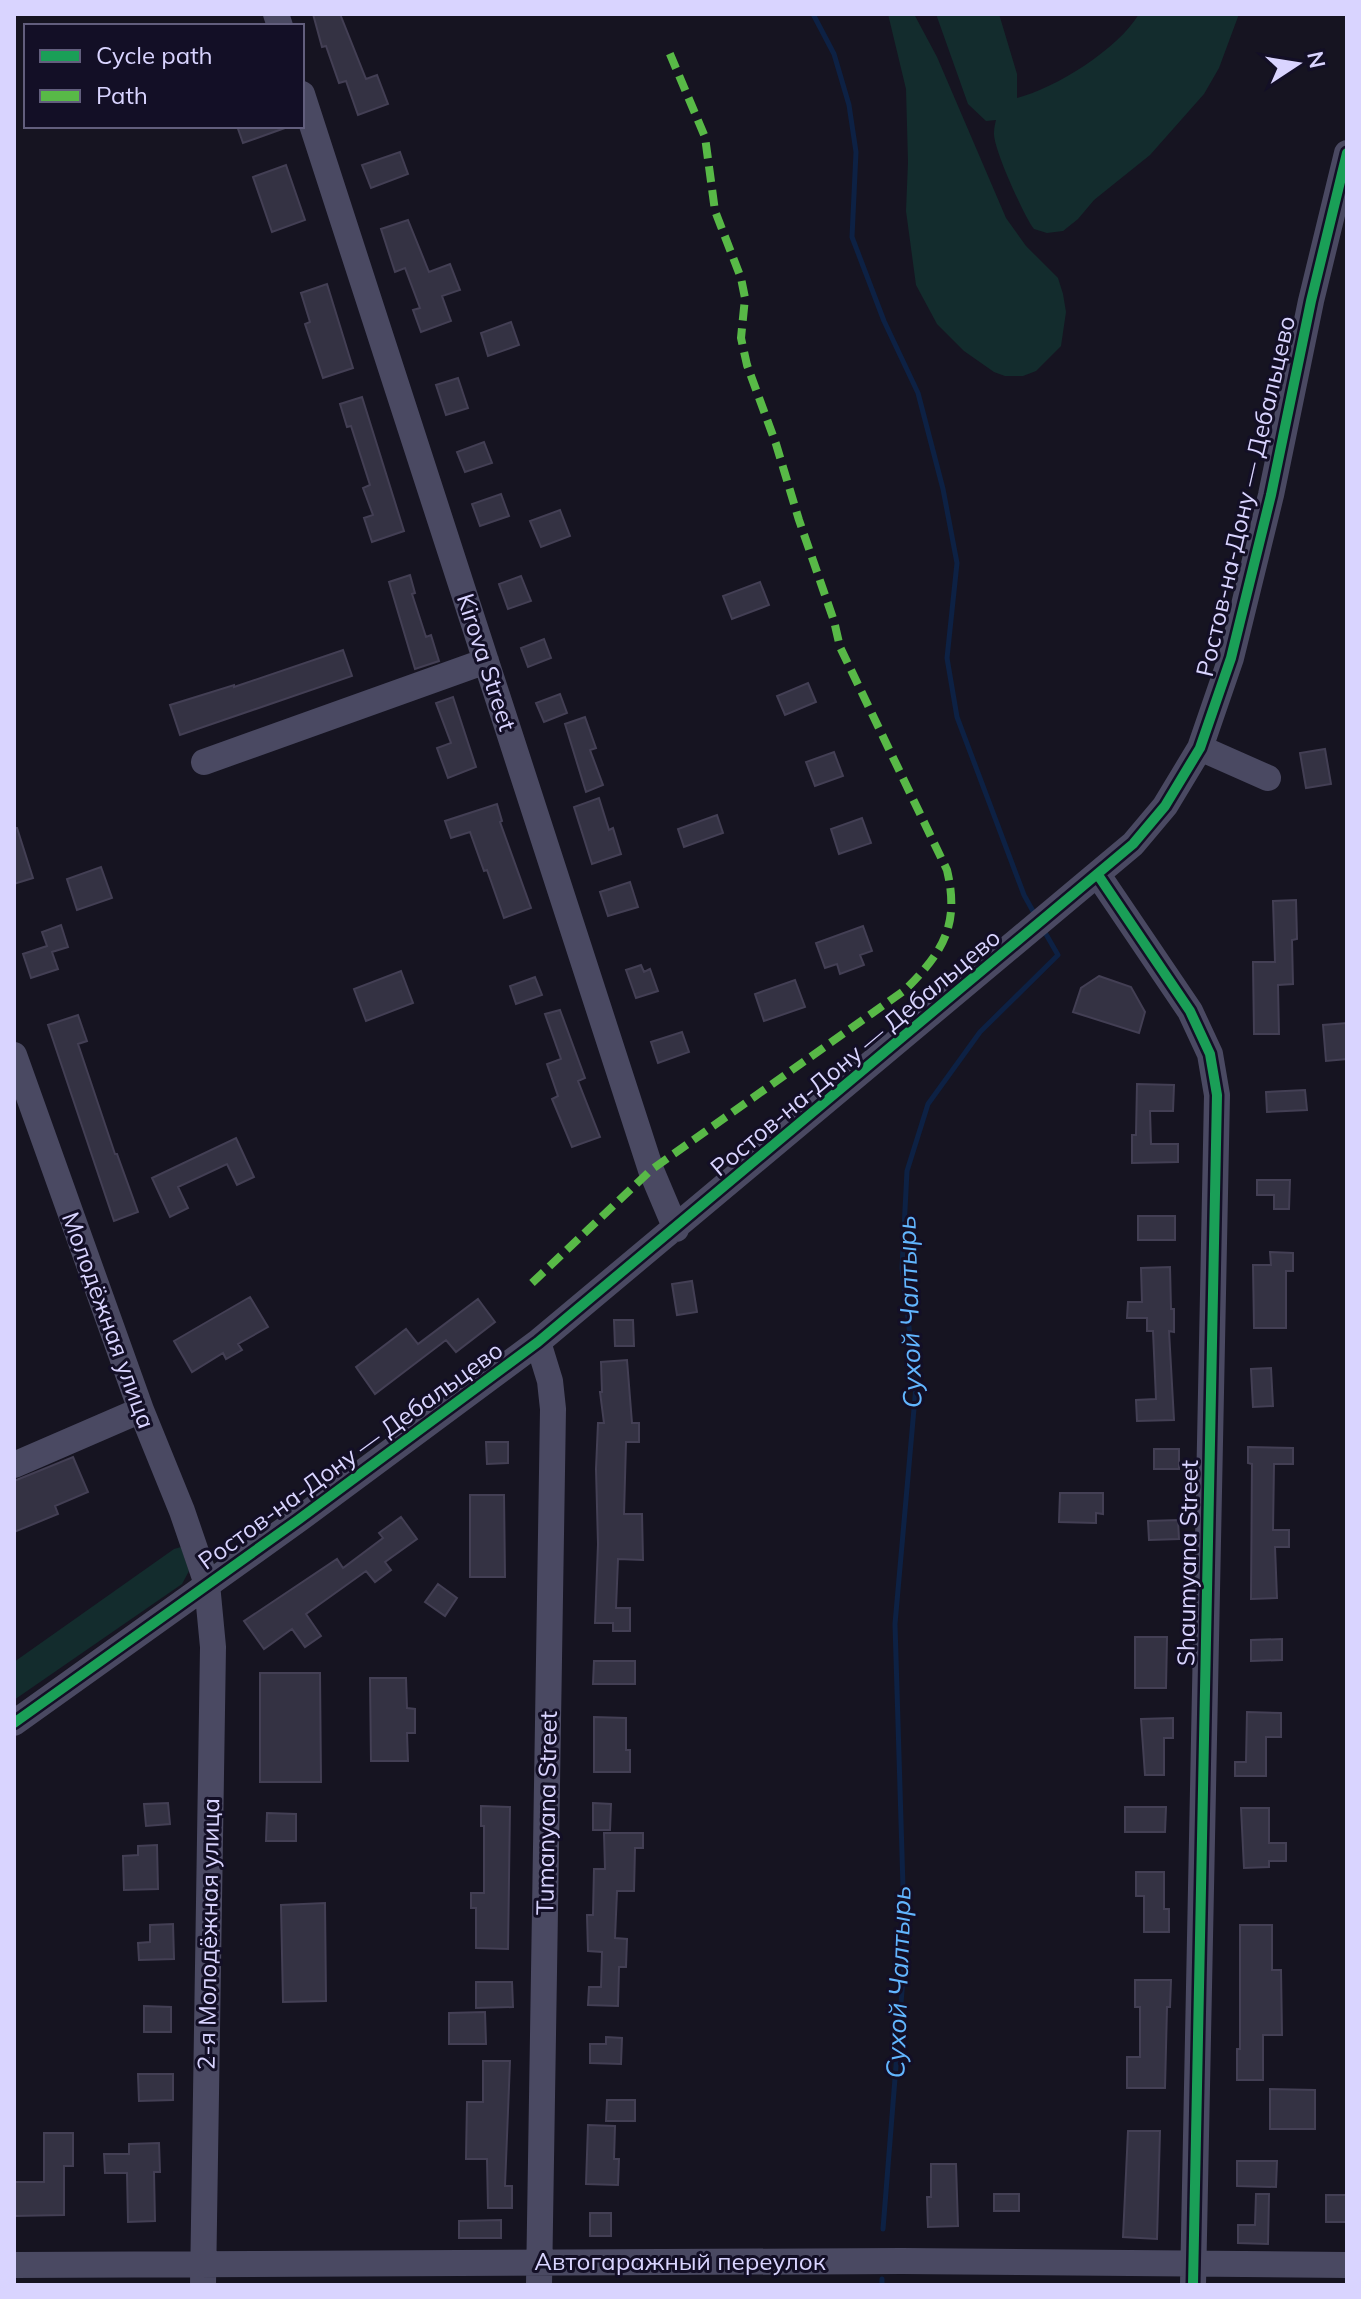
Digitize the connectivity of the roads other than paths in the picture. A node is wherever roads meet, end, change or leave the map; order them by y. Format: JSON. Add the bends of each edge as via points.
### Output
{"nodes":[{"id":1,"x":304,"y":100,"type":"edge"},
{"id":2,"x":1347,"y":153,"type":"edge"},
{"id":3,"x":486,"y":661,"type":"junction"},
{"id":4,"x":1200,"y":748,"type":"junction"},
{"id":5,"x":204,"y":762,"type":"dead end"},
{"id":6,"x":1268,"y":778,"type":"dead end"},
{"id":7,"x":1098,"y":875,"type":"junction"},
{"id":8,"x":14,"y":1055,"type":"edge"},
{"id":9,"x":676,"y":1229,"type":"junction"},
{"id":10,"x":538,"y":1342,"type":"junction"},
{"id":11,"x":141,"y":1410,"type":"junction"},
{"id":12,"x":14,"y":1465,"type":"edge"},
{"id":13,"x":207,"y":1584,"type":"junction"},
{"id":14,"x":14,"y":1723,"type":"edge"},
{"id":15,"x":14,"y":2265,"type":"edge"},
{"id":16,"x":1347,"y":2265,"type":"edge"},
{"id":17,"x":539,"y":2273,"type":"edge"},
{"id":18,"x":203,"y":2274,"type":"edge"},
{"id":19,"x":1193,"y":2274,"type":"edge"}],
"edges":[{"from":1,"to":3,"type":"street","name":"Kirova Street"},
{"from":2,"to":4,"type":"street","name":"Ростов-на-Дону — Дебальцево","via":[[1235,643]]},
{"from":3,"to":5,"type":"street"},
{"from":3,"to":9,"type":"street","name":"Kirova Street","via":[[646,1155]]},
{"from":4,"to":6,"type":"street"},
{"from":4,"to":7,"type":"street","name":"Ростов-на-Дону — Дебальцево","via":[[1165,806]]},
{"from":7,"to":9,"type":"street","name":"Ростов-на-Дону — Дебальцево"},
{"from":7,"to":19,"type":"street","name":"Shaumyana Street","via":[[1190,1011],[1210,1054],[1217,1095]]},
{"from":8,"to":11,"type":"street","name":"Молодёжная улица"},
{"from":9,"to":10,"type":"street","name":"Ростов-на-Дону — Дебальцево"},
{"from":10,"to":13,"type":"street","name":"Ростов-на-Дону — Дебальцево"},
{"from":10,"to":17,"type":"street","name":"Tumanyana Street","via":[[553,1409]]},
{"from":11,"to":12,"type":"street"},
{"from":11,"to":13,"type":"street","name":"Молодёжная улица"},
{"from":13,"to":14,"type":"street","name":"Ростов-на-Дону — Дебальцево"},
{"from":13,"to":18,"type":"street","name":"2-я Молодёжная улица","via":[[213,1647]]},
{"from":15,"to":18,"type":"street","name":"Автогаражный переулок"},
{"from":16,"to":19,"type":"street","name":"Автогаражный переулок"},
{"from":17,"to":18,"type":"street","name":"Автогаражный переулок"},
{"from":17,"to":19,"type":"street","name":"Автогаражный переулок"}]}
